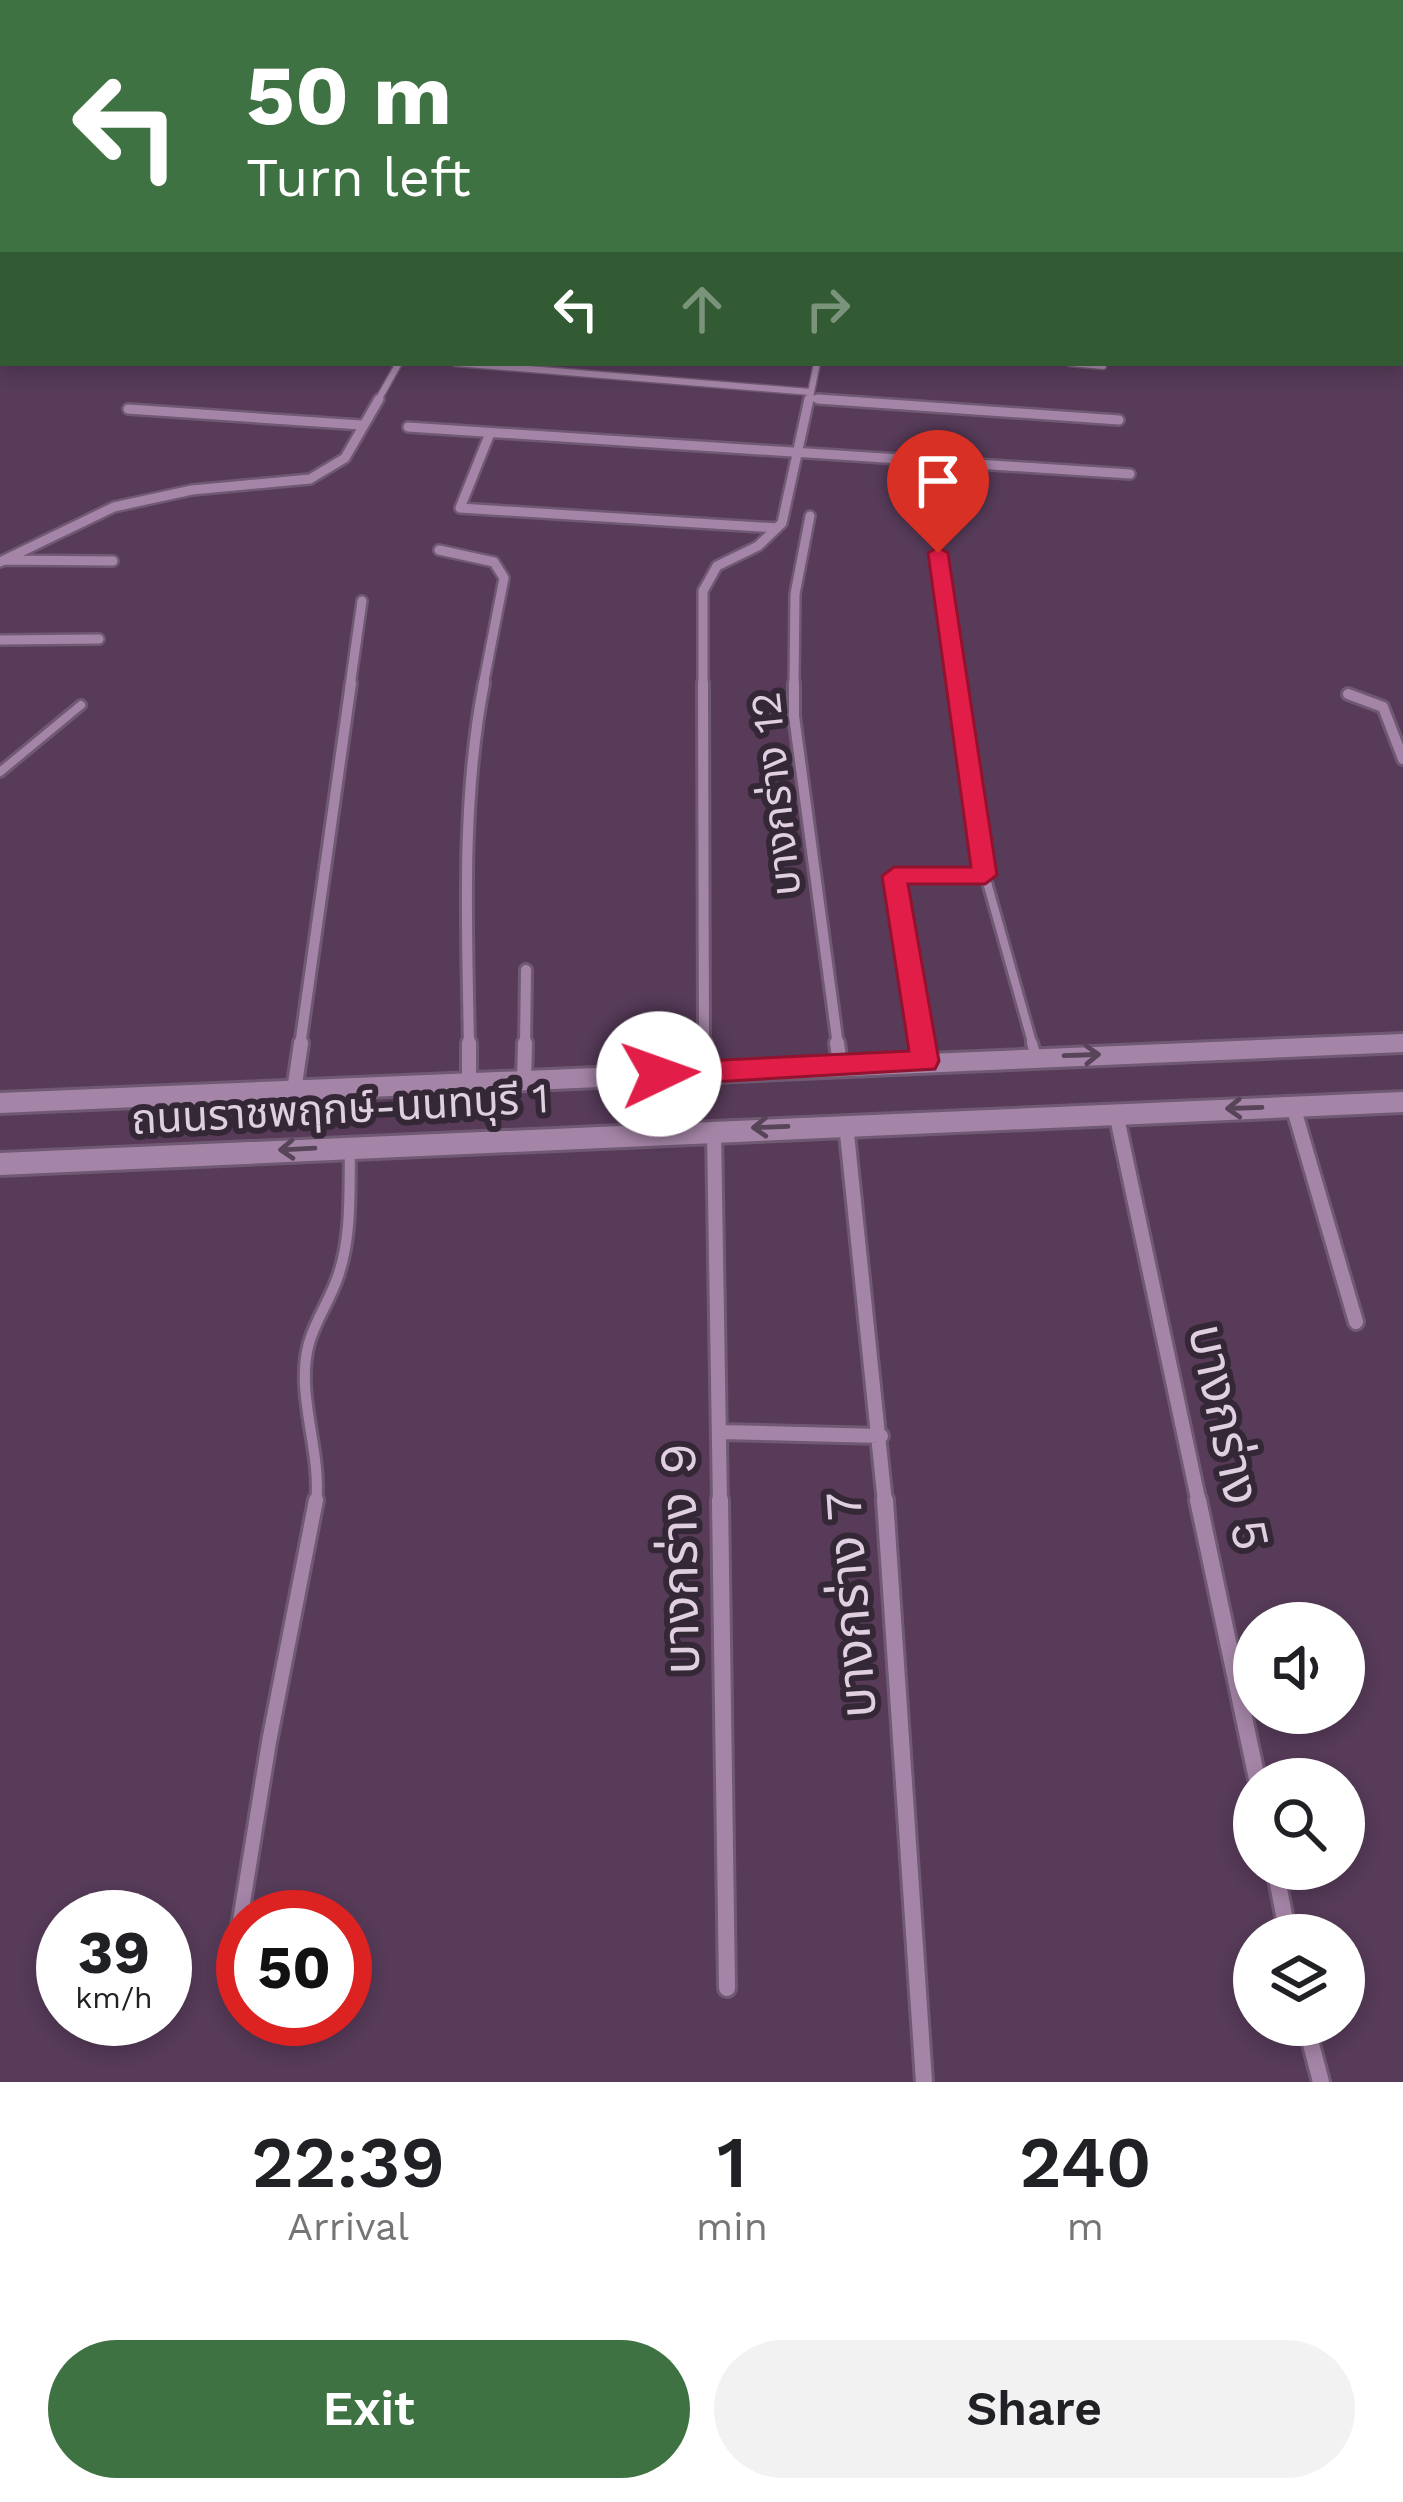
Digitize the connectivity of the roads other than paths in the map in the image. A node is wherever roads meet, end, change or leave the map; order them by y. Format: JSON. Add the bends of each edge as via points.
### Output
{"nodes":[{"id":1,"x":397,"y":366,"type":"edge"},
{"id":2,"x":488,"y":366,"type":"edge"},
{"id":3,"x":816,"y":366,"type":"edge"},
{"id":4,"x":810,"y":395,"type":"junction"},
{"id":5,"x":128,"y":410,"type":"dead end"},
{"id":6,"x":1119,"y":420,"type":"dead end"},
{"id":7,"x":361,"y":425,"type":"junction"},
{"id":8,"x":408,"y":428,"type":"dead end"},
{"id":9,"x":490,"y":433,"type":"junction"},
{"id":10,"x":796,"y":452,"type":"junction"},
{"id":11,"x":1130,"y":474,"type":"dead end"},
{"id":12,"x":810,"y":516,"type":"dead end"},
{"id":13,"x":777,"y":528,"type":"junction"},
{"id":14,"x":439,"y":550,"type":"dead end"},
{"id":15,"x":938,"y":553,"type":"dead end"},
{"id":16,"x":2,"y":561,"type":"edge"},
{"id":17,"x":113,"y":561,"type":"dead end"},
{"id":18,"x":362,"y":601,"type":"dead end"},
{"id":19,"x":99,"y":639,"type":"dead end"},
{"id":20,"x":0,"y":640,"type":"edge"},
{"id":21,"x":1348,"y":694,"type":"dead end"},
{"id":22,"x":81,"y":705,"type":"dead end"},
{"id":23,"x":1403,"y":759,"type":"edge"},
{"id":24,"x":0,"y":772,"type":"edge"},
{"id":25,"x":985,"y":875,"type":"junction"},
{"id":26,"x":526,"y":970,"type":"dead end"},
{"id":27,"x":1403,"y":1043,"type":"edge"},
{"id":28,"x":1036,"y":1057,"type":"junction"},
{"id":29,"x":925,"y":1061,"type":"junction"},
{"id":30,"x":840,"y":1064,"type":"junction"},
{"id":31,"x":704,"y":1071,"type":"junction"},
{"id":32,"x":524,"y":1082,"type":"junction"},
{"id":33,"x":470,"y":1084,"type":"junction"},
{"id":34,"x":294,"y":1091,"type":"junction"},
{"id":35,"x":1403,"y":1102,"type":"edge"},
{"id":36,"x":0,"y":1103,"type":"edge"},
{"id":37,"x":1293,"y":1106,"type":"junction"},
{"id":38,"x":1116,"y":1113,"type":"junction"},
{"id":39,"x":846,"y":1124,"type":"junction"},
{"id":40,"x":714,"y":1129,"type":"junction"},
{"id":41,"x":350,"y":1146,"type":"junction"},
{"id":42,"x":0,"y":1164,"type":"edge"},
{"id":43,"x":1356,"y":1322,"type":"dead end"},
{"id":44,"x":720,"y":1432,"type":"junction"},
{"id":45,"x":880,"y":1436,"type":"junction"},
{"id":46,"x":1254,"y":1758,"type":"edge"},
{"id":47,"x":245,"y":1890,"type":"edge"},
{"id":48,"x":728,"y":1988,"type":"dead end"},
{"id":49,"x":1312,"y":2046,"type":"edge"},
{"id":50,"x":924,"y":2082,"type":"edge"},
{"id":51,"x":1321,"y":2082,"type":"edge"}],
"edges":[{"from":1,"to":7,"type":"street"},
{"from":2,"to":4,"type":"street"},
{"from":3,"to":4,"type":"street"},
{"from":4,"to":6,"type":"street"},
{"from":4,"to":10,"type":"street"},
{"from":5,"to":7,"type":"street"},
{"from":7,"to":16,"type":"street","via":[[345,458],[310,478],[114,507]]},
{"from":8,"to":9,"type":"street"},
{"from":9,"to":10,"type":"street"},
{"from":9,"to":13,"type":"street","via":[[460,508]]},
{"from":10,"to":11,"type":"street"},
{"from":10,"to":13,"type":"street"},
{"from":12,"to":30,"type":"street","name":"บางกร่าง 12","via":[[795,594],[794,716]]},
{"from":13,"to":31,"type":"street","via":[[717,566],[703,590]]},
{"from":14,"to":33,"type":"street","via":[[494,562],[504,578],[476,724],[467,880]]},
{"from":15,"to":25,"type":"lane"},
{"from":16,"to":17,"type":"street"},
{"from":18,"to":34,"type":"street"},
{"from":19,"to":20,"type":"street"},
{"from":21,"to":23,"type":"street","via":[[1383,707]]},
{"from":22,"to":24,"type":"lane"},
{"from":25,"to":28,"type":"lane"},
{"from":25,"to":29,"type":"lane","via":[[894,876]]},
{"from":26,"to":32,"type":"street"},
{"from":28,"to":27,"type":"main road","name":"ถนนราชพฤกษ์-นนทบุรี 1","one_way":true},
{"from":28,"to":29,"type":"main road","name":"ถนนราชพฤกษ์-นนทบุรี 1"},
{"from":29,"to":30,"type":"main road","name":"ถนนราชพฤกษ์-นนทบุรี 1"},
{"from":30,"to":31,"type":"main road","name":"ถนนราชพฤกษ์-นนทบุรี 1"},
{"from":31,"to":32,"type":"main road","name":"ถนนราชพฤกษ์-นนทบุรี 1"},
{"from":32,"to":33,"type":"main road","name":"ถนนราชพฤกษ์-นนทบุรี 1"},
{"from":33,"to":34,"type":"main road","name":"ถนนราชพฤกษ์-นนทบุรี 1"},
{"from":34,"to":36,"type":"main road","name":"ถนนราชพฤกษ์-นนทบุรี 1"},
{"from":35,"to":37,"type":"main road","name":"ถนนราชพฤกษ์-นนทบุรี 1"},
{"from":37,"to":38,"type":"main road","name":"ถนนราชพฤกษ์-นนทบุรี 1","one_way":true},
{"from":37,"to":43,"type":"street"},
{"from":38,"to":39,"type":"main road","name":"ถนนราชพฤกษ์-นนทบุรี 1"},
{"from":38,"to":46,"type":"street","name":"บางกร่าง 5"},
{"from":39,"to":40,"type":"main road","name":"ถนนราชพฤกษ์-นนทบุรี 1","one_way":true},
{"from":39,"to":45,"type":"street","name":"บางกร่าง 7"},
{"from":40,"to":41,"type":"main road","name":"ถนนราชพฤกษ์-นนทบุรี 1"},
{"from":40,"to":44,"type":"street","name":"บางกร่าง 9"},
{"from":41,"to":42,"type":"main road","name":"ถนนราชพฤกษ์-นนทบุรี 1","one_way":true},
{"from":41,"to":47,"type":"lane","via":[[348,1234],[308,1347],[320,1471],[310,1550]]},
{"from":44,"to":45,"type":"street"},
{"from":44,"to":48,"type":"street","name":"บางกร่าง 9"},
{"from":45,"to":50,"type":"street","name":"บางกร่าง 7"},
{"from":49,"to":51,"type":"street"}]}
